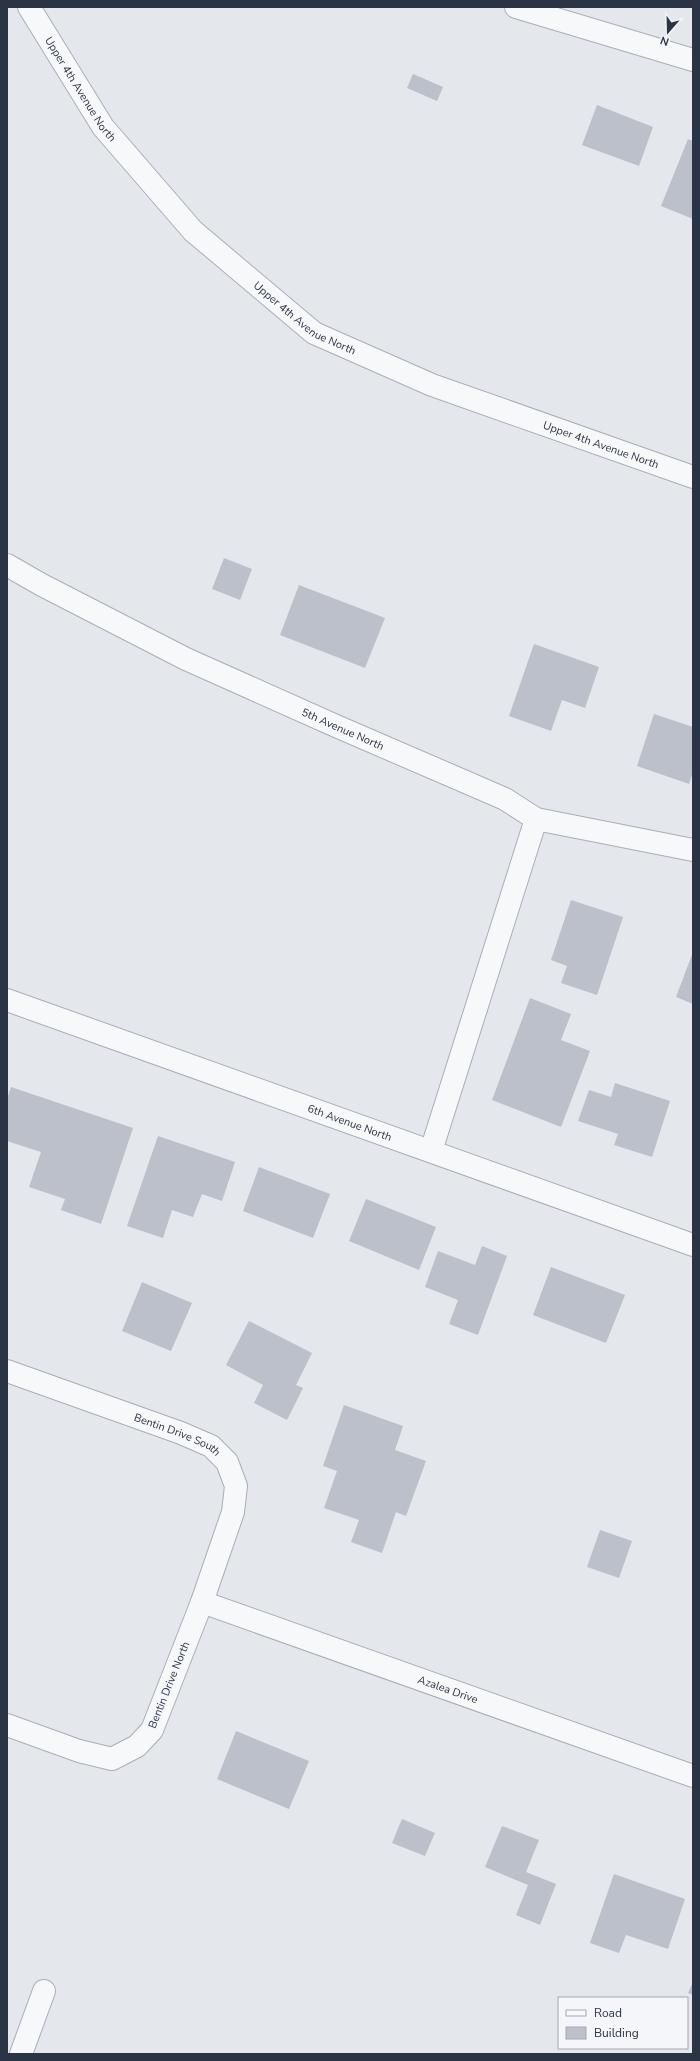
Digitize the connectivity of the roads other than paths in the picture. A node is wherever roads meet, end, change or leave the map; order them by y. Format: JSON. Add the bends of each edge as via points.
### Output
{"nodes":[{"id":1,"x":29,"y":7,"type":"edge"},
{"id":2,"x":516,"y":7,"type":"edge"},
{"id":3,"x":693,"y":60,"type":"edge"},
{"id":4,"x":693,"y":477,"type":"edge"},
{"id":5,"x":7,"y":565,"type":"edge"},
{"id":6,"x":536,"y":819,"type":"junction"},
{"id":7,"x":693,"y":850,"type":"edge"},
{"id":8,"x":7,"y":1000,"type":"edge"},
{"id":9,"x":431,"y":1151,"type":"junction"},
{"id":10,"x":693,"y":1245,"type":"edge"},
{"id":11,"x":7,"y":1371,"type":"edge"},
{"id":12,"x":202,"y":1602,"type":"junction"},
{"id":13,"x":7,"y":1725,"type":"edge"},
{"id":14,"x":693,"y":1776,"type":"edge"},
{"id":15,"x":44,"y":1991,"type":"dead end"},
{"id":16,"x":21,"y":2054,"type":"edge"}],
"edges":[{"from":1,"to":4,"type":"street","name":"Upper 4th Avenue North","via":[[103,127],[178,213],[193,230],[314,333],[432,385]]},
{"from":2,"to":3,"type":"street"},
{"from":5,"to":6,"type":"street","name":"5th Avenue North","via":[[186,659],[505,799]]},
{"from":6,"to":7,"type":"street","name":"5th Avenue North"},
{"from":6,"to":9,"type":"street"},
{"from":8,"to":9,"type":"street","name":"6th Avenue North"},
{"from":9,"to":10,"type":"street","name":"6th Avenue North"},
{"from":11,"to":12,"type":"street","name":"Bentin Drive South","via":[[181,1433],[211,1446],[227,1462],[236,1486],[233,1512]]},
{"from":12,"to":13,"type":"street","name":"Bentin Drive North","via":[[152,1730],[137,1746],[112,1758],[79,1751]]},
{"from":12,"to":14,"type":"street","name":"Azalea Drive"},
{"from":15,"to":16,"type":"street"}]}
